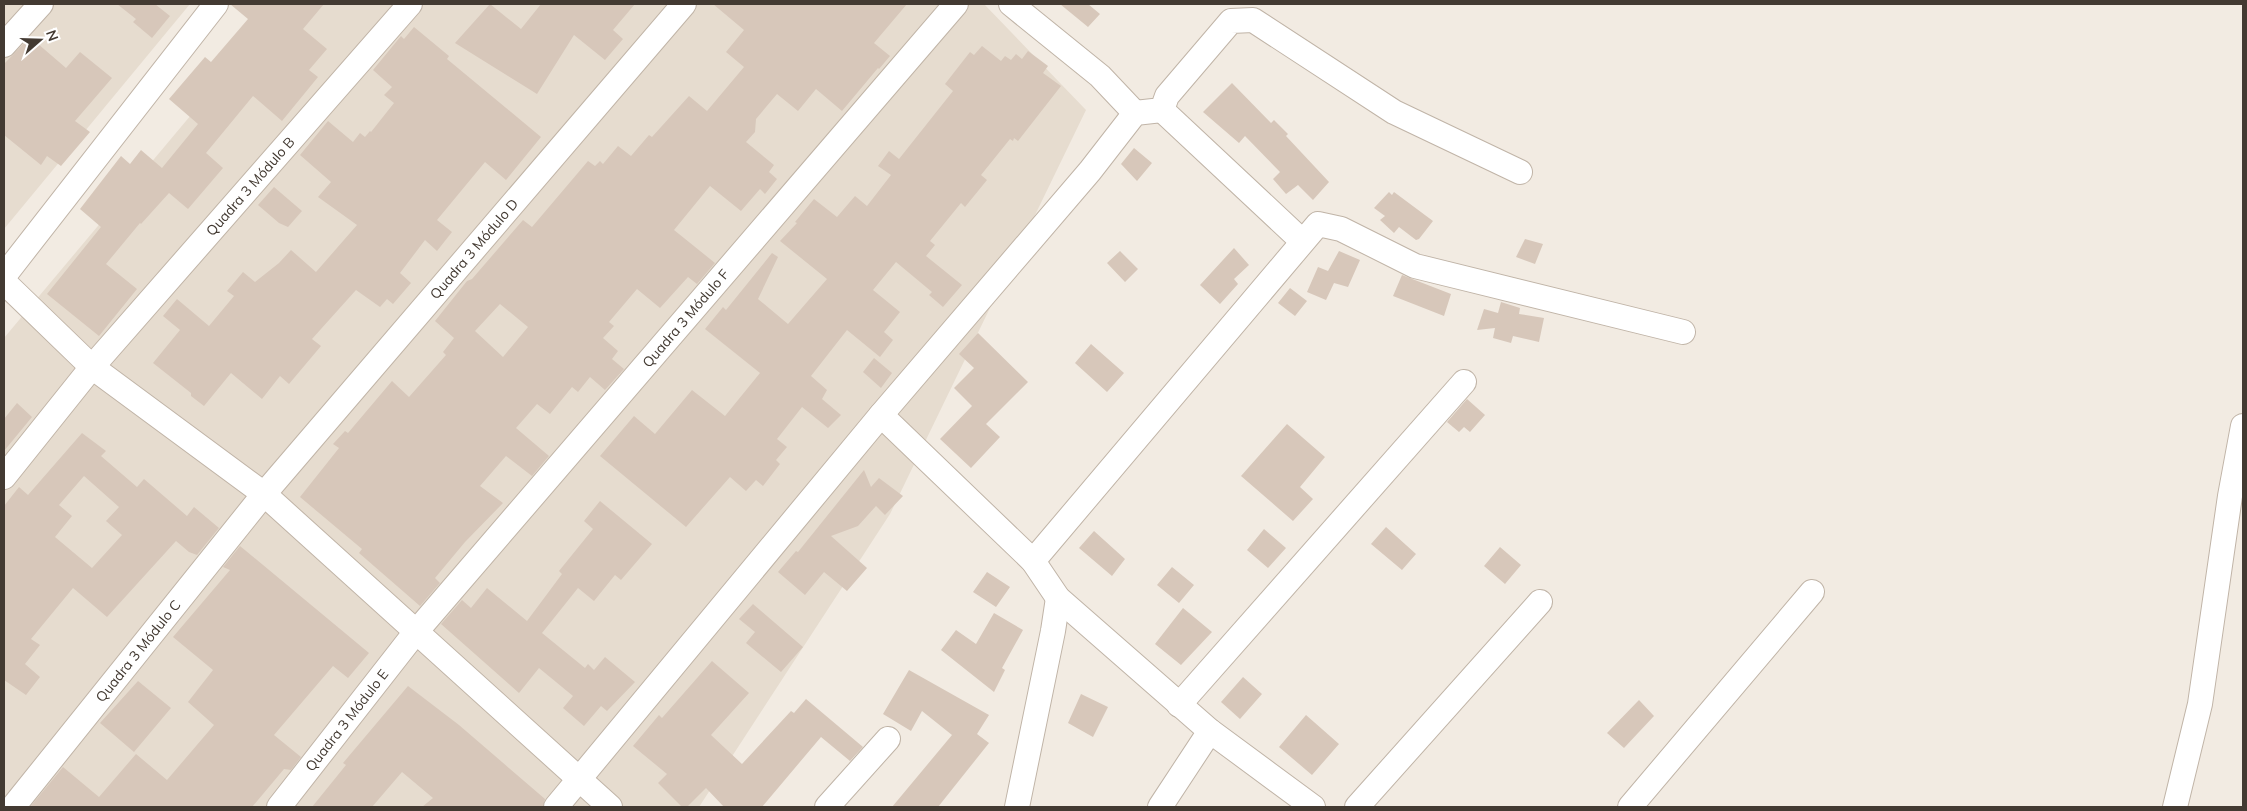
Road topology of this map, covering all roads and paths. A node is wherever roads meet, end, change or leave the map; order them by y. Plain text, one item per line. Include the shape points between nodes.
1 (41, 4) edge
2 (216, 4) edge
3 (410, 4) edge
4 (684, 4) edge
5 (956, 4) edge
6 (1011, 4) edge
7 (4, 45) edge
8 (1162, 110) junction
9 (1135, 113) junction
10 (1520, 172) dead end
11 (1302, 241) junction
12 (4, 276) edge
13 (4, 282) edge
14 (1683, 332) dead end
15 (92, 367) junction
16 (1464, 382) dead end
17 (881, 415) junction
18 (2243, 426) edge
19 (4, 476) edge
20 (264, 494) junction
21 (1033, 562) junction
22 (1812, 592) dead end
23 (1058, 598) junction
24 (1540, 602) dead end
25 (415, 633) junction
26 (1180, 705) junction
27 (1210, 731) junction
28 (888, 740) dead end
29 (579, 779) junction
30 (13, 807) edge
31 (279, 807) edge
32 (556, 807) edge
33 (610, 807) edge
34 (827, 807) edge
35 (1018, 807) edge
36 (1160, 807) edge
37 (1313, 807) edge
38 (1357, 807) edge
39 (1630, 807) edge
40 (2175, 807) edge

1 - 7 street
2 - 12 street
3 - 15 street, Quadra 3 Módulo B
4 - 20 street, Quadra 3 Módulo D
5 - 25 street, Quadra 3 Módulo F
6 - 9 street via 1100,76
8 - 9 street
8 - 10 street via 1167,96 1231,20 1253,20 1394,112
8 - 11 street
9 - 17 street via 1084,178
11 - 14 street via 1318,224 1331,225 1415,266
11 - 21 street
13 - 15 street
15 - 19 street, Quadra 3 Módulo B
15 - 20 street
16 - 26 street
17 - 21 street
17 - 29 street
18 - 40 street via 2200,704
20 - 25 street
20 - 30 street, Quadra 3 Módulo C
21 - 23 street
22 - 39 street
23 - 26 street
23 - 35 street
24 - 38 street
25 - 29 street
25 - 31 street, Quadra 3 Módulo E
26 - 27 street
27 - 36 street
27 - 37 street
28 - 34 street
29 - 32 street
29 - 33 street

